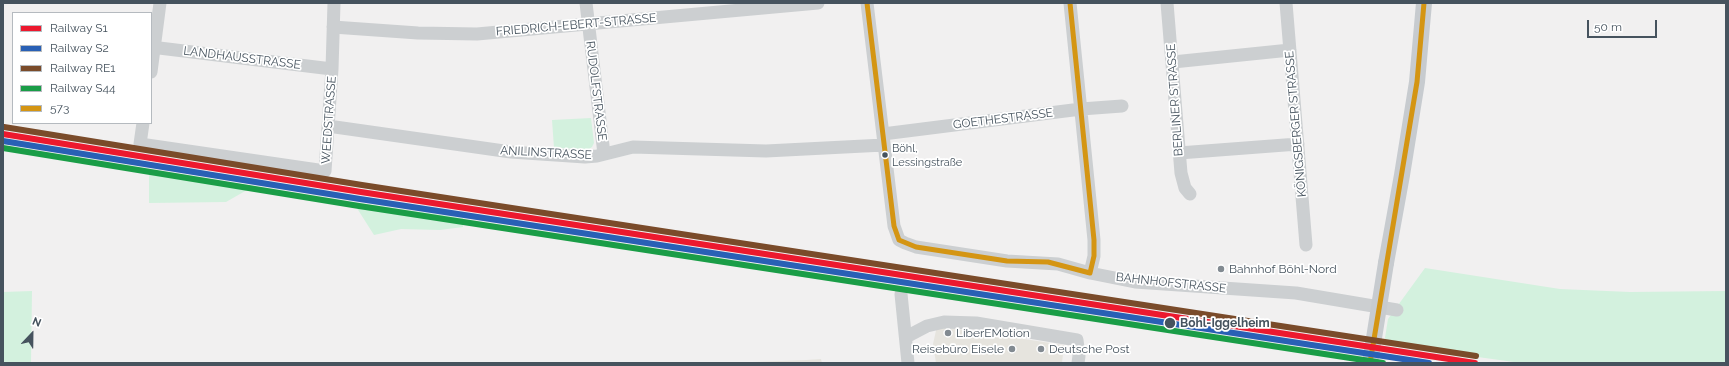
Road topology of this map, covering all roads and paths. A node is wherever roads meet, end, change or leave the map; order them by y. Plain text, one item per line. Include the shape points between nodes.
1 (160, 3) edge
2 (334, 3) edge
3 (586, 3) edge
4 (818, 3) edge
5 (867, 3) edge
6 (1070, 3) edge
7 (1167, 3) edge
8 (1286, 3) edge
9 (1424, 3) edge
10 (588, 24) junction
11 (333, 27) junction
12 (152, 47) edge
13 (1290, 50) junction
14 (1173, 62) junction
15 (332, 69) junction
16 (1122, 106) dead end
17 (1081, 109) junction
18 (143, 124) edge
19 (328, 126) junction
20 (884, 139) junction
21 (1298, 144) junction
22 (1179, 153) junction
23 (604, 154) junction
24 (1190, 194) dead end
25 (1306, 245) dead end
26 (1090, 273) junction
27 (901, 294) dead end
28 (1398, 310) dead end
29 (906, 337) junction
30 (908, 363) edge
31 (1078, 363) edge
32 (1370, 363) edge

1 - 12 street
2 - 11 street, WEEDSTRASSE
3 - 10 street, RUDOLFSTRASSE
4 - 10 street, FRIEDRICH-EBERT-STRASSE
5 - 20 street, BAHNHOFSTRASSE
6 - 17 street
7 - 14 street, BERLINER STRASSE
8 - 13 street, KÖNIGSBERGER STRASSE
9 - 32 main road, bridge via 1416,82
10 - 11 street, FRIEDRICH-EBERT-STRASSE via 477,34 418,34
10 - 23 street, RUDOLFSTRASSE
11 - 15 street, WEEDSTRASSE
12 - 15 street, LANDHAUSSTRASSE
13 - 14 street
13 - 21 street, KÖNIGSBERGER STRASSE
14 - 22 street, BERLINER STRASSE
15 - 19 street, WEEDSTRASSE
16 - 17 street, GOETHESTRASSE
17 - 20 street, GOETHESTRASSE
17 - 26 street via 1094,240
18 - 19 street, WEEDSTRASSE via 140,144 325,171
19 - 23 street, ANILINSTRASSE via 511,152 585,157
20 - 23 street, ANILINSTRASSE via 766,151 633,147
20 - 26 street, BAHNHOFSTRASSE via 894,226 899,240 916,247 1007,261 1048,262
21 - 22 street
21 - 25 street, KÖNIGSBERGER STRASSE
22 - 24 street, BERLINER STRASSE via 1183,182
26 - 28 street, BAHNHOFSTRASSE via 1160,285 1296,293
27 - 29 street
29 - 30 street
29 - 31 street via 927,326 944,322 976,323 1077,340

